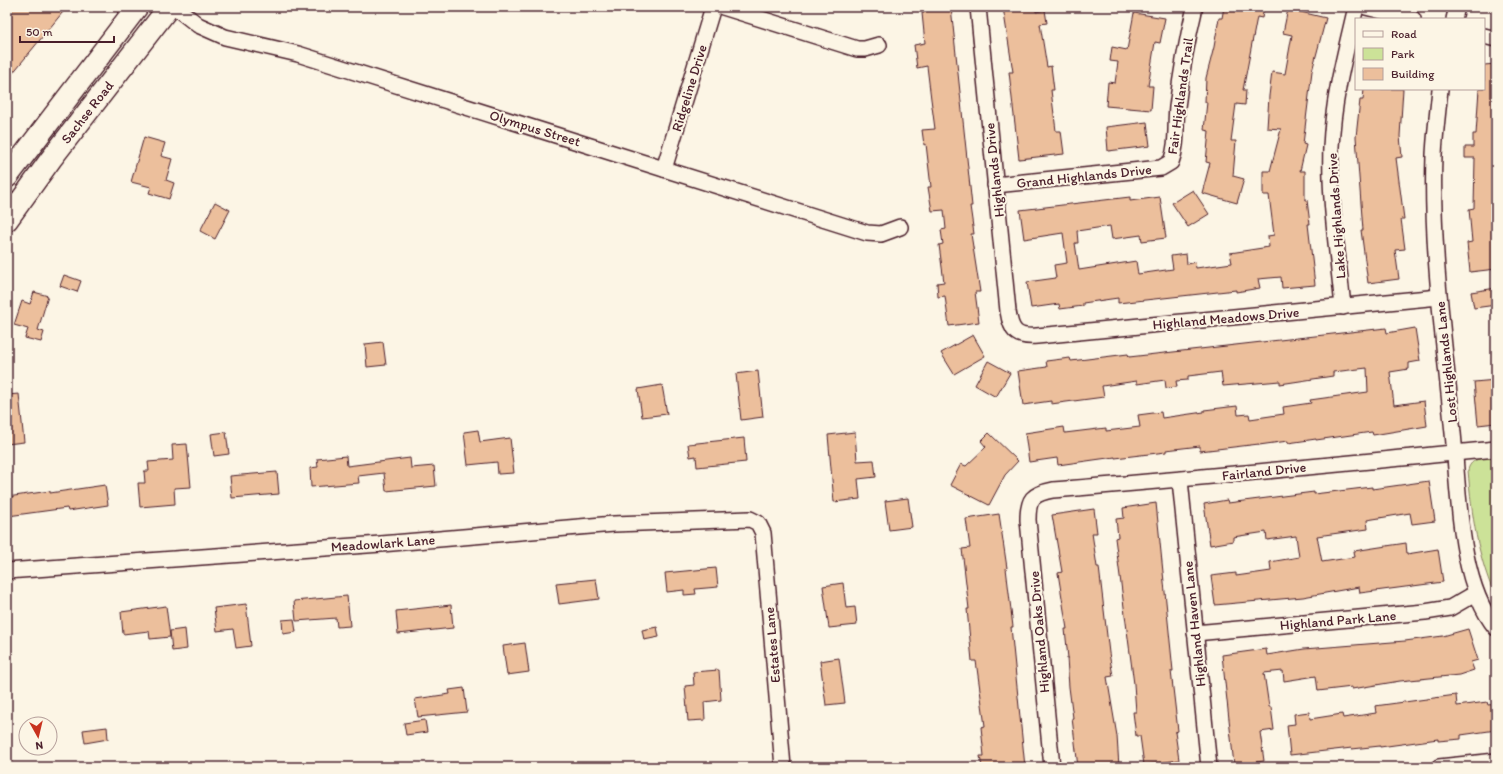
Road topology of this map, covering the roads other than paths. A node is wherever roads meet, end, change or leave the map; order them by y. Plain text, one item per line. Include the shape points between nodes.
1 (138, 7) edge
2 (169, 7) edge
3 (175, 7) edge
4 (713, 7) edge
5 (723, 7) edge
6 (978, 7) edge
7 (1195, 7) edge
8 (1356, 7) edge
9 (1366, 7) edge
10 (1457, 7) edge
11 (1409, 18) edge
12 (1454, 18) edge
13 (1485, 36) edge
14 (1496, 39) edge
15 (879, 45) dead end
16 (1440, 90) edge
17 (1171, 162) joint
18 (664, 169) junction
19 (7, 177) edge
20 (995, 184) junction
21 (7, 220) edge
22 (900, 227) dead end
23 (1439, 297) junction
24 (1343, 307) junction
25 (1015, 331) joint
26 (1496, 449) edge
27 (1455, 453) junction
28 (1180, 480) junction
29 (1033, 497) joint
30 (758, 523) joint
31 (7, 572) edge
32 (1476, 593) junction
33 (1496, 628) edge
34 (1195, 633) junction
35 (1496, 761) edge
36 (783, 767) edge
37 (1052, 767) edge
38 (1209, 767) edge
39 (1439, 767) edge

1 - 19 main road, Sachse Road
2 - 21 main road, Sachse Road via 51,158
3 - 18 street, Olympus Street via 198,25 225,37 298,54
4 - 18 street, Ridgeline Drive
5 - 15 street via 857,49
6 - 20 street, Highlands Drive
7 - 17 street, Fair Highlands Trail via 1184,54 1175,151
8 - 24 street, Lake Highlands Drive via 1336,93 1331,148
9 - 11 street
10 - 12 street
13 - 14 street
16 - 23 street, Lost Highlands Lane via 1434,155
17 - 20 street, Grand Highlands Drive via 1161,168
18 - 22 street, Olympus Street via 867,233 881,234
20 - 25 street, Highlands Drive via 1008,311
23 - 24 street, Highland Meadows Drive
23 - 27 street, Lost Highlands Lane
24 - 25 street, Highland Meadows Drive via 1025,337
26 - 27 street, Fairland Drive
27 - 28 street, Fairland Drive
27 - 32 street, Lost Highlands Lane via 1464,546
28 - 29 street, Fairland Drive via 1053,490
28 - 34 street, Highland Haven Lane
29 - 37 street, Highland Oaks Drive via 1028,508 1028,520
30 - 31 street, Meadowlark Lane via 750,519 614,524
30 - 36 street, Estates Lane via 763,532
32 - 33 street, Lost Highlands Lane via 1489,620
32 - 34 street, Highland Park Lane via 1450,608 1425,612
34 - 38 street, Highland Haven Lane
35 - 39 street

